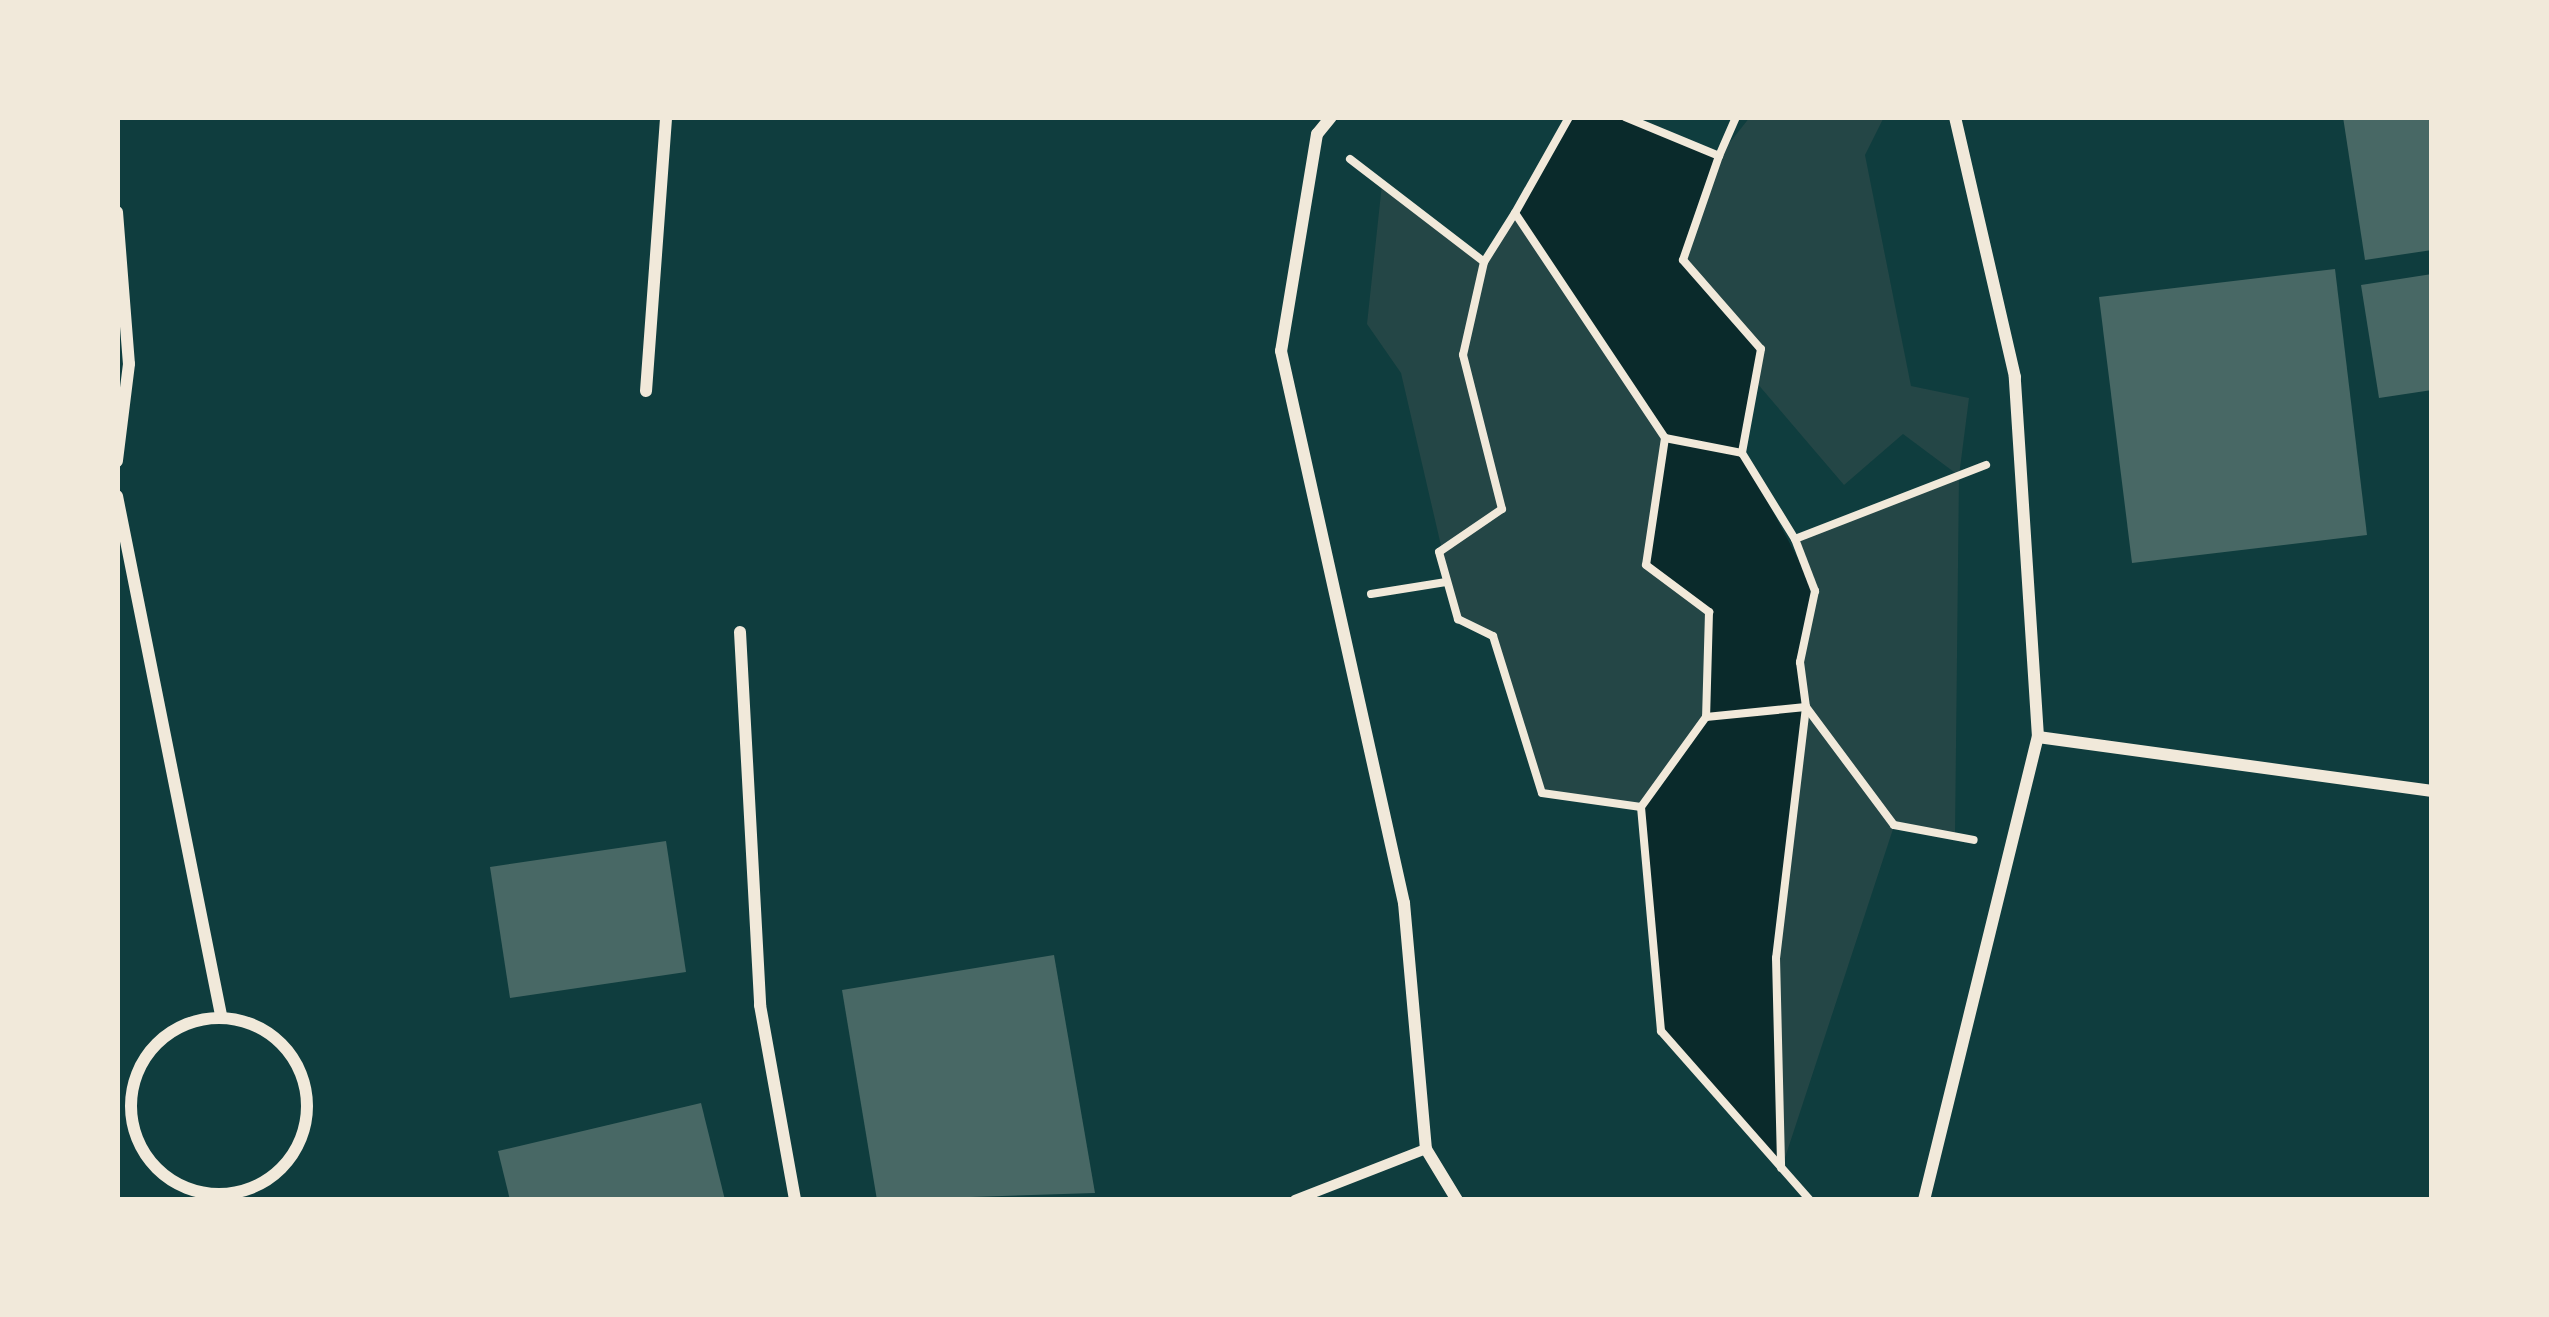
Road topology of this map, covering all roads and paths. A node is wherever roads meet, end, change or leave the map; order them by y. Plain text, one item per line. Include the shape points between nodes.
1 (666, 117) edge
2 (1330, 117) edge
3 (1569, 117) edge
4 (1625, 117) edge
5 (1736, 117) edge
6 (1955, 117) edge
7 (1318, 134) junction
8 (1719, 156) junction
9 (117, 212) edge
10 (1515, 213) junction
11 (1484, 262) junction
12 (646, 391) dead end
13 (1665, 438) junction
14 (2020, 452) junction
15 (1742, 453) junction
16 (117, 460) edge
17 (117, 496) edge
18 (1795, 539) junction
19 (1446, 582) junction
20 (1333, 600) junction
21 (740, 632) dead end
22 (1806, 707) junction
23 (1706, 717) junction
24 (2038, 736) junction
25 (2432, 791) edge
26 (1641, 807) junction
27 (2011, 847) junction
28 (221, 1015) junction
29 (124, 1091) edge
30 (1426, 1150) junction
31 (1781, 1170) junction
32 (206, 1197) edge
33 (795, 1200) edge
34 (1295, 1200) edge
35 (1457, 1200) edge
36 (1810, 1200) edge
37 (1924, 1200) edge

1 - 12 street
2 - 7 street
3 - 10 path
4 - 8 path
5 - 8 path
6 - 14 street via 2015,377
7 - 11 path
7 - 20 street via 1281,351
8 - 15 path via 1683,260 1761,349
9 - 16 street via 129,364
10 - 11 path
10 - 13 path
11 - 19 path via 1463,356 1502,508 1439,551
13 - 15 path
13 - 23 path via 1646,566 1709,612
14 - 18 path
14 - 24 street
15 - 18 path
17 - 28 street
18 - 22 path via 1815,591 1800,662
19 - 20 path
19 - 26 path via 1458,619 1493,636 1542,793
20 - 30 street via 1404,903
21 - 33 street via 760,1005
22 - 23 path
22 - 27 path via 1894,825
22 - 31 path via 1776,958
23 - 26 path
24 - 25 street
24 - 27 street
26 - 31 path via 1661,1030
27 - 37 street
28 - 29 street via 180,1024 147,1052
28 - 32 street via 261,1027 292,1054 308,1093 304,1135 283,1170 248,1191
29 - 32 street via 135,1138 164,1176
30 - 34 street
30 - 35 street
31 - 36 path

